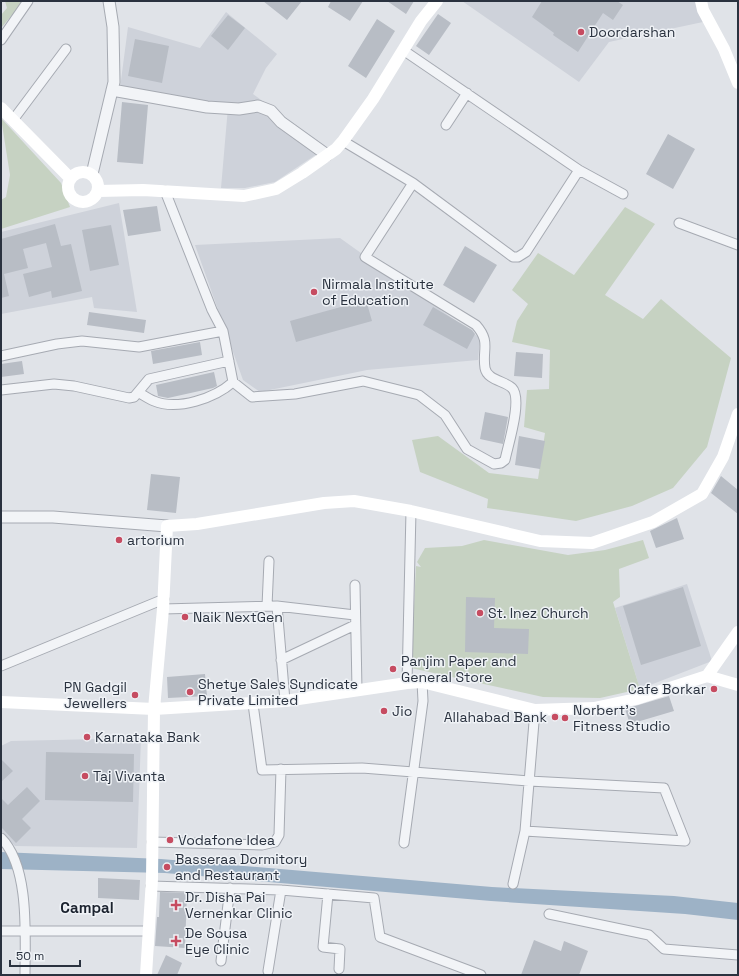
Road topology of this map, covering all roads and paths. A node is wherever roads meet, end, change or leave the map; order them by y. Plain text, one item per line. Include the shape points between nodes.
1 (28, 1) edge
2 (109, 1) edge
3 (436, 1) edge
4 (701, 1) edge
5 (1, 40) edge
6 (66, 49) dead end
7 (403, 50) junction
8 (738, 83) edge
9 (112, 90) junction
10 (467, 94) junction
11 (1, 108) edge
12 (13, 120) junction
13 (446, 125) dead end
14 (343, 141) junction
15 (327, 155) junction
16 (579, 170) junction
17 (92, 174) junction
18 (70, 178) junction
19 (413, 183) junction
20 (98, 191) junction
21 (165, 191) junction
22 (623, 194) dead end
23 (679, 223) dead end
24 (738, 245) edge
25 (223, 331) junction
26 (1, 356) edge
27 (229, 361) junction
28 (233, 382) junction
29 (1, 390) edge
30 (138, 392) junction
31 (738, 414) edge
32 (411, 511) junction
33 (1, 517) edge
34 (167, 526) junction
35 (269, 561) dead end
36 (355, 584) dead end
37 (163, 604) junction
38 (267, 606) junction
39 (277, 606) junction
40 (355, 614) junction
41 (355, 625) junction
42 (738, 632) edge
43 (281, 660) junction
44 (1, 666) edge
45 (707, 676) junction
46 (422, 682) junction
47 (407, 683) junction
48 (738, 685) edge
49 (357, 690) junction
50 (285, 701) junction
51 (1, 702) edge
52 (253, 704) junction
53 (154, 709) junction
54 (535, 710) junction
55 (281, 769) junction
56 (414, 772) junction
57 (530, 781) junction
58 (524, 831) junction
59 (1, 838) edge
60 (404, 843) dead end
61 (152, 846) junction
62 (152, 882) junction
63 (513, 884) dead end
64 (230, 888) junction
65 (281, 890) junction
66 (328, 894) junction
67 (549, 914) dead end
68 (1, 931) edge
69 (25, 931) junction
70 (148, 931) junction
71 (738, 954) edge
72 (221, 961) dead end
73 (338, 969) dead end
74 (268, 971) dead end
75 (25, 975) edge
76 (146, 975) edge
77 (481, 975) edge

1 - 5 street
2 - 9 street via 113,27
3 - 7 main road
4 - 8 main road
6 - 12 street
7 - 10 street
7 - 14 main road
9 - 15 street via 207,107 239,109 258,106 271,111 281,122
9 - 17 street
10 - 13 street
10 - 16 street
11 - 12 main road
12 - 18 main road
14 - 15 main road
14 - 19 street
15 - 21 main road via 276,189 244,196
16 - 19 street via 526,252 518,257 513,257
16 - 22 street
17 - 18 main road via 83,172
17 - 20 main road via 98,182
18 - 20 main road via 69,192 71,197 79,202 92,200
19 - 28 street via 364,257 476,325 483,332 488,374 512,388 517,401 504,460 494,464 468,449 445,415 419,395 363,381 295,394 252,397
20 - 21 main road
21 - 25 street via 212,310
23 - 24 street
25 - 26 street via 139,347 82,341
25 - 27 street
27 - 28 street
27 - 30 street via 149,379
28 - 30 street via 223,391 206,399 174,404 155,402
29 - 30 street via 54,384 129,398
31 - 32 main road via 723,458 702,494 653,522 592,543 540,541
32 - 34 main road via 354,501
32 - 47 street
33 - 34 street via 53,517
34 - 37 main road
35 - 38 street
36 - 40 street
37 - 38 street
37 - 44 street
37 - 53 main road
38 - 39 street
39 - 40 street
39 - 43 street
40 - 41 street
41 - 43 street
41 - 49 street
42 - 45 main road
43 - 50 street
45 - 48 main road
45 - 54 main road via 636,699 601,706
46 - 47 main road
46 - 54 main road
46 - 56 street via 423,701
47 - 49 main road
49 - 50 main road
50 - 52 main road
51 - 53 main road
52 - 53 main road
52 - 55 street via 262,770
53 - 61 main road
54 - 57 street
55 - 56 street via 362,768
55 - 61 street via 279,835 274,842 262,846
56 - 57 street
56 - 60 street
57 - 58 street
57 - 58 street via 664,788 685,841
58 - 63 street
59 - 69 street via 12,852 21,880
61 - 62 main road
62 - 64 street
62 - 70 main road
64 - 65 street
64 - 72 street
65 - 66 street
65 - 74 street
66 - 73 street via 323,947 340,949
66 - 77 street via 374,898 380,936
67 - 71 street via 649,934 664,949
68 - 69 street
69 - 70 street
69 - 75 street
70 - 76 main road

